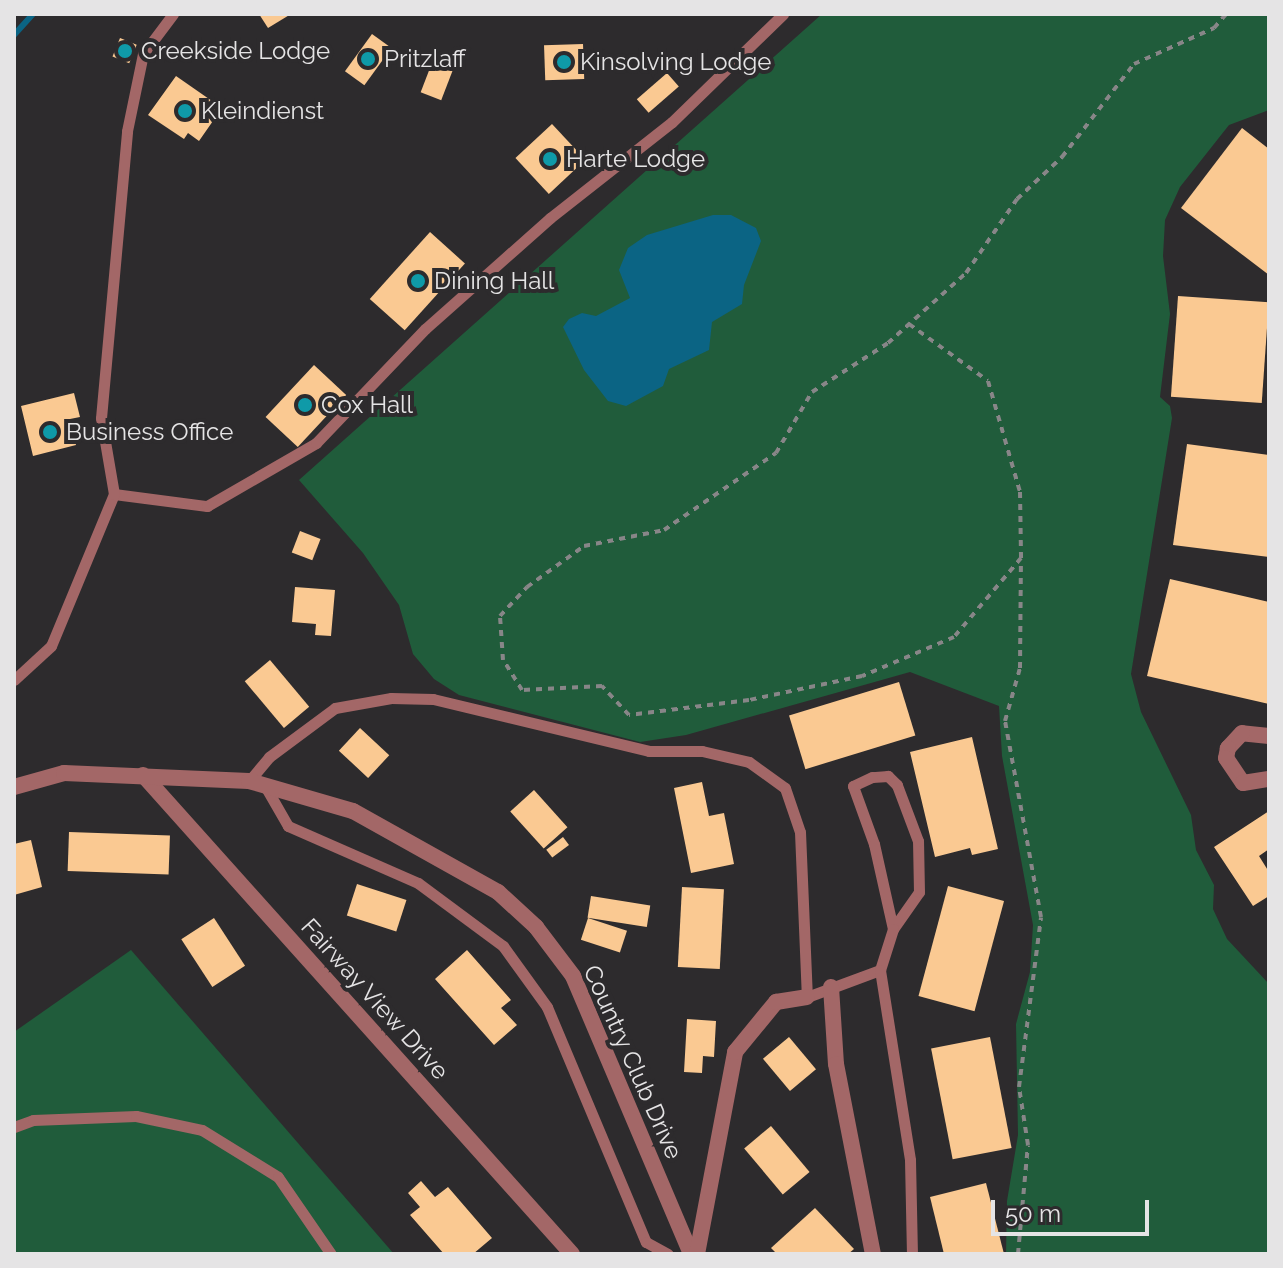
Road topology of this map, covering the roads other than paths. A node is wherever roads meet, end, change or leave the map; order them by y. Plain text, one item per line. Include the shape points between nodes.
1 (173, 14) edge
2 (783, 14) edge
3 (114, 494) junction
4 (14, 680) edge
5 (1269, 736) edge
6 (143, 775) junction
7 (1269, 779) edge
8 (257, 784) junction
9 (14, 787) edge
10 (893, 929) junction
11 (880, 970) junction
12 (831, 987) junction
13 (807, 997) junction
14 (14, 1127) edge
15 (331, 1254) edge
16 (572, 1254) edge
17 (668, 1254) edge
18 (694, 1254) edge
19 (873, 1254) edge
20 (912, 1254) edge

1 - 3 lane via 143,54 127,131 101,418
2 - 3 lane via 672,122 550,218 425,329 316,443 207,506
3 - 4 lane via 51,646
5 - 7 street via 1242,733 1226,758 1243,783
6 - 8 street, Country Club Drive
6 - 9 street, Country Club Drive via 64,773
6 - 16 street, Fairway View Drive
8 - 13 lane via 269,757 335,708 391,698 433,699 649,751 702,751 749,762 785,788 800,832
8 - 17 lane via 288,826 418,883 503,946 553,1018 646,1242
8 - 18 street, Country Club Drive via 353,811 498,892 536,927 573,976
10 - 10 lane via 919,892 918,841 897,785 888,776 872,777 853,786 874,844
10 - 11 lane
11 - 12 lane
11 - 20 lane via 910,1160
12 - 13 lane
12 - 19 street via 836,1064
13 - 18 street via 776,1002 735,1052
14 - 15 lane via 33,1120 136,1116 202,1130 278,1177

